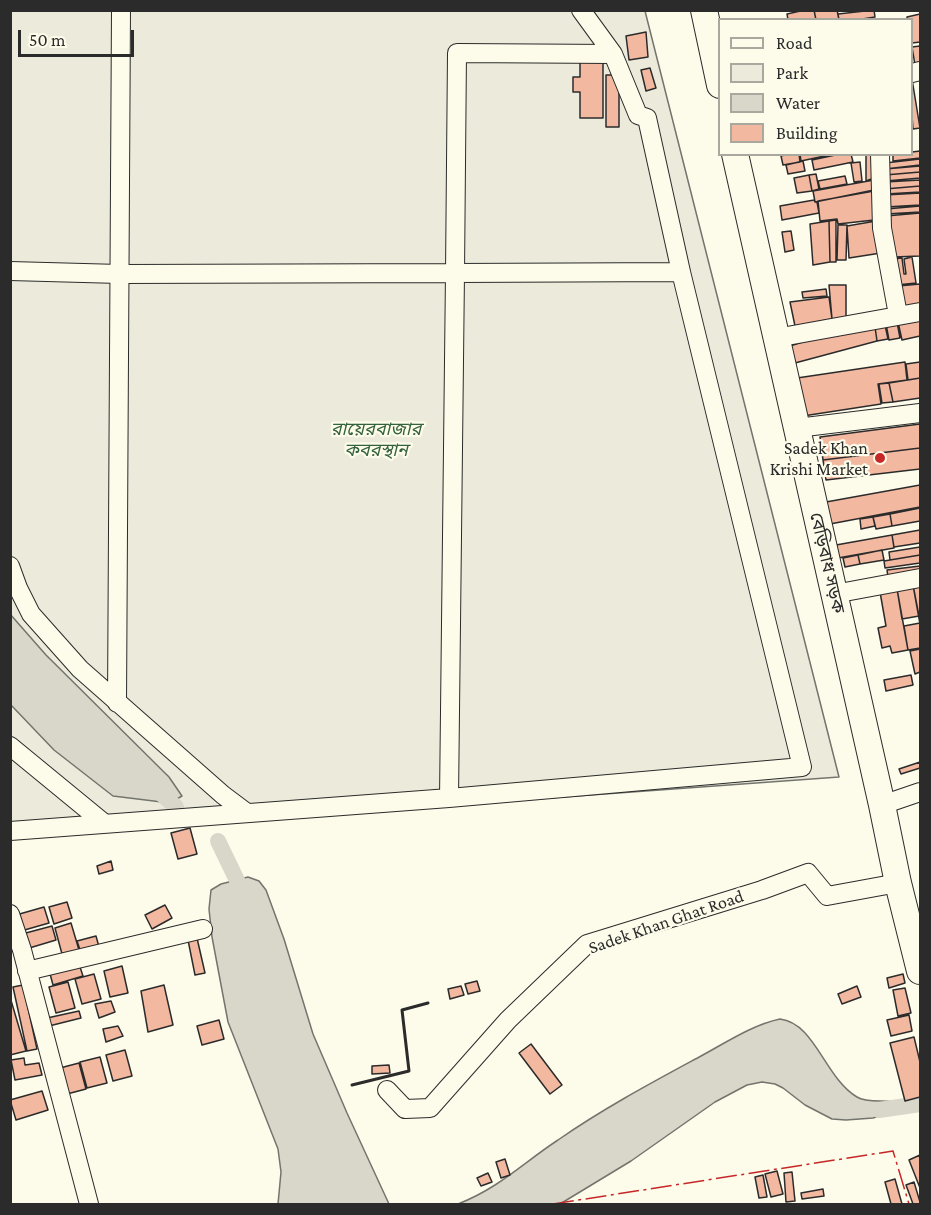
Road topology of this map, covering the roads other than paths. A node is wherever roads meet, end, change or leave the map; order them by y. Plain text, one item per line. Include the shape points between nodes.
1 (121, 10) edge
2 (581, 10) edge
3 (704, 10) edge
4 (613, 54) junction
5 (718, 76) edge
6 (735, 156) edge
7 (880, 156) edge
8 (10, 271) edge
9 (681, 272) junction
10 (455, 273) junction
11 (120, 274) junction
12 (921, 312) edge
13 (898, 315) junction
14 (776, 338) junction
15 (921, 413) edge
16 (797, 428) junction
17 (10, 566) edge
18 (921, 578) edge
19 (834, 594) junction
20 (117, 703) junction
21 (10, 746) edge
22 (921, 792) edge
23 (449, 798) junction
24 (882, 805) junction
25 (247, 813) junction
26 (105, 824) junction
27 (10, 831) edge
28 (898, 883) junction
29 (10, 914) edge
30 (202, 929) dead end
31 (27, 971) junction
32 (921, 971) edge
33 (387, 1090) dead end
34 (88, 1204) edge

1 - 11 street
2 - 4 street
3 - 5 highway
4 - 9 street via 638,116 647,118
4 - 10 street via 457,53
6 - 14 highway, বেড়িবাধ সড়ক
7 - 13 street via 882,228
8 - 11 street
9 - 10 street
9 - 23 street via 802,767
10 - 11 street
10 - 23 street
11 - 20 street
12 - 13 street
13 - 14 street
14 - 16 highway, বেড়িবাধ সড়ক
15 - 16 street
16 - 19 highway, বেড়িবাধ সড়ক
17 - 20 street via 31,614
18 - 19 street
19 - 24 highway, বেড়িবাধ সড়ক
20 - 25 street
21 - 26 street
22 - 24 street
23 - 25 street
24 - 28 highway, বেড়িবাধ সড়ক
25 - 26 street
26 - 27 street
28 - 32 highway, বেড়িবাধ সড়ক
28 - 33 street, Sadek Khan Ghat Road via 827,896 808,873 587,944 508,1020 430,1108 405,1109
29 - 31 street
30 - 31 street
31 - 34 street

